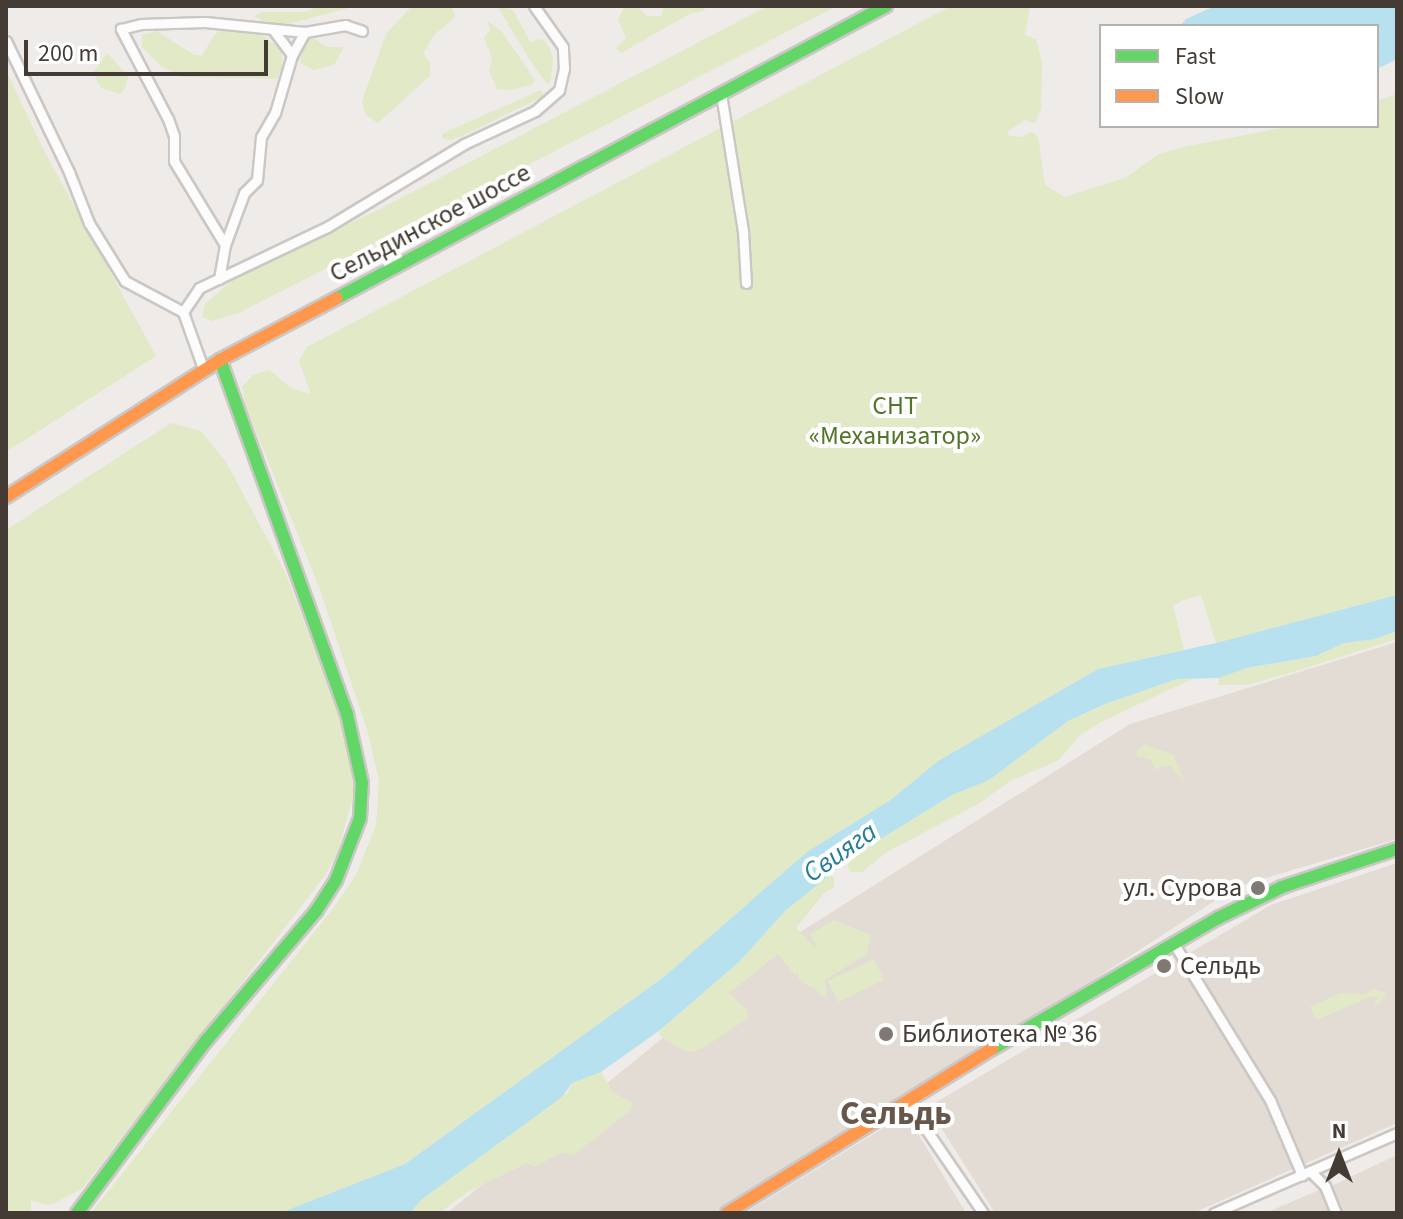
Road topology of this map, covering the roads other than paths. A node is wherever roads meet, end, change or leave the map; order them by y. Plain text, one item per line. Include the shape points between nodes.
1 (534, 6) edge
2 (886, 6) edge
3 (274, 31) junction
4 (362, 31) dead end
5 (305, 32) junction
6 (6, 41) edge
7 (292, 55) junction
8 (721, 94) junction
9 (225, 245) junction
10 (219, 279) junction
11 (746, 283) dead end
12 (183, 312) junction
13 (220, 360) junction
14 (204, 371) junction
15 (6, 497) edge
16 (1397, 849) edge
17 (1174, 944) junction
18 (906, 1100) junction
19 (1397, 1133) edge
20 (1306, 1173) junction
21 (77, 1213) edge
22 (727, 1213) edge
23 (983, 1213) edge
24 (1214, 1213) edge
25 (1336, 1213) edge

1 - 10 street via 563,47 559,90 543,104 394,184 327,227
2 - 8 street, Сельдинское шоссе
3 - 5 street
3 - 7 street
3 - 9 street via 205,22 121,29 168,119 174,161
4 - 5 street via 345,25
5 - 7 street
6 - 12 street via 89,223 125,281
7 - 9 street via 283,94 258,147 257,180 244,193
8 - 11 street via 742,217
8 - 13 street, Сельдинское шоссе
9 - 10 street
10 - 12 street via 199,288
12 - 14 street
13 - 14 street, Сельдинское шоссе
13 - 21 street via 347,714 362,783 360,818 336,880 316,911 205,1042
14 - 15 street, Сельдинское шоссе
16 - 17 street via 1282,887
17 - 18 street
17 - 20 street via 1270,1100
18 - 22 street
18 - 23 street
19 - 20 street
20 - 24 street
20 - 25 street via 1325,1186

